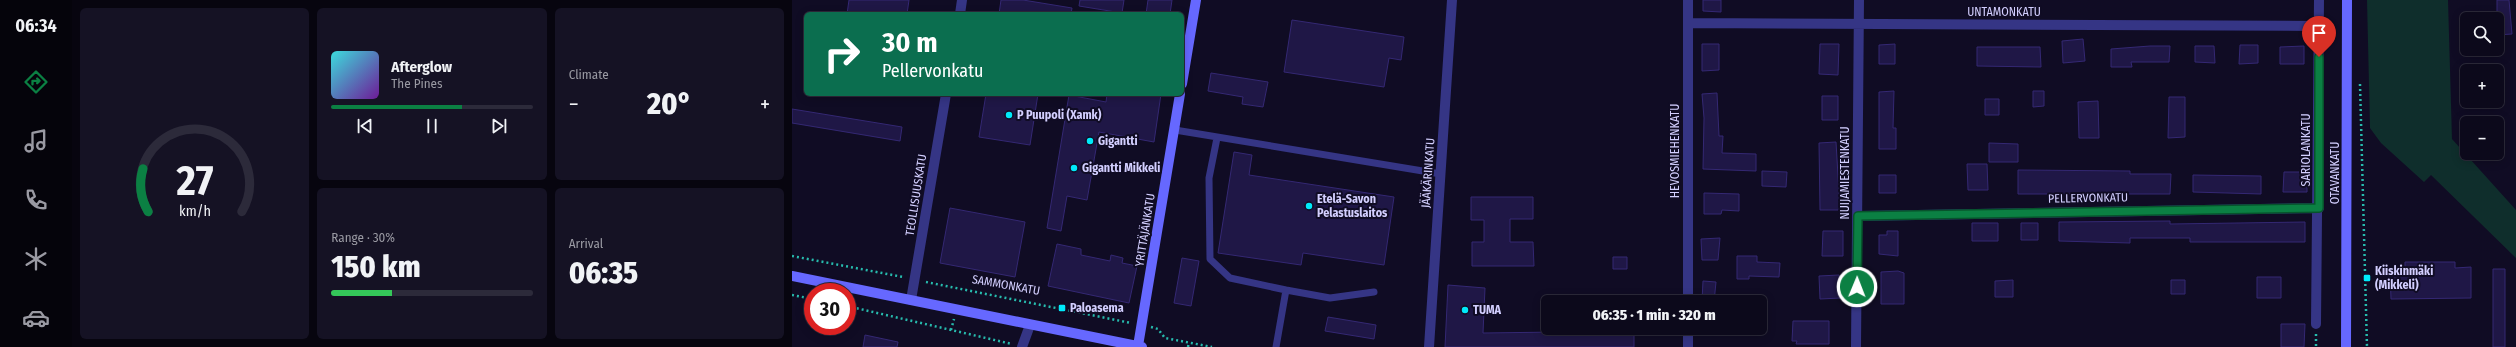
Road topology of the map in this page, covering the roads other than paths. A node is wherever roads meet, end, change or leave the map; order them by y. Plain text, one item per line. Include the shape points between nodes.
1 (962, 0) edge
2 (1196, 0) edge
3 (1452, 0) edge
4 (1688, 0) edge
5 (1859, 0) edge
6 (2319, 0) edge
7 (2347, 0) edge
8 (960, 12) edge
9 (1688, 24) junction
10 (1859, 25) junction
11 (2319, 26) junction
12 (1184, 72) edge
13 (946, 96) edge
14 (1180, 96) edge
15 (1174, 130) junction
16 (1217, 138) junction
17 (1441, 174) junction
18 (2319, 208) junction
19 (1858, 216) junction
20 (792, 276) edge
21 (1286, 290) junction
22 (1374, 292) dead end
23 (1688, 295) edge
24 (912, 300) junction
25 (2316, 324) dead end
26 (1030, 325) junction
27 (1688, 335) edge
28 (1022, 347) edge
29 (1140, 347) edge
30 (1276, 347) edge
31 (1429, 347) edge
32 (1688, 347) edge
33 (1856, 347) edge
34 (2346, 347) edge

1 - 8 street
2 - 12 street
3 - 17 street, JÄÄKÄRINKATU
4 - 9 street, HEVOSMIEHENKATU
5 - 10 street, NUIJAMIESTENKATU
6 - 11 street, SARIOLANKATU
7 - 34 street, OTAVANKATU
9 - 10 street, UNTAMONKATU
9 - 23 street, HEVOSMIEHENKATU
10 - 11 street, UNTAMONKATU
10 - 19 street, NUIJAMIESTENKATU
11 - 18 street, SARIOLANKATU
13 - 24 street, TEOLLISUUSKATU
14 - 15 street, YRITTÄJÄNKATU
15 - 16 lane
15 - 29 street, YRITTÄJÄNKATU
16 - 17 lane
16 - 21 lane via 1209,178 1210,259 1230,278
17 - 31 street, JÄÄKÄRINKATU
18 - 19 street, PELLERVONKATU
18 - 25 street, SARIOLANKATU
19 - 33 street, NUIJAMIESTENKATU
20 - 24 street
21 - 22 lane via 1330,298
21 - 30 lane
24 - 26 street
26 - 28 street
26 - 29 street
27 - 32 street

